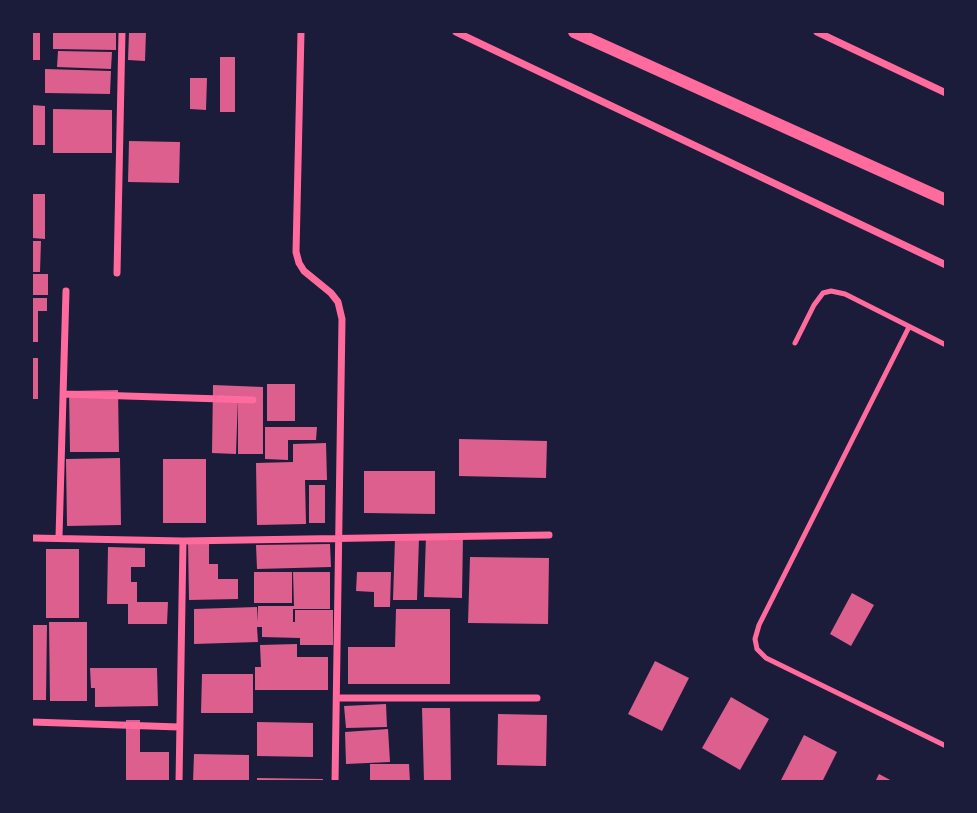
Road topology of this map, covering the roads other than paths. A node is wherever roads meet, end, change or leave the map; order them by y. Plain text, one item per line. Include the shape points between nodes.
1 (122, 32) edge
2 (300, 32) edge
3 (456, 32) edge
4 (574, 32) edge
5 (822, 32) edge
6 (946, 93) edge
7 (946, 200) edge
8 (946, 265) edge
9 (117, 273) dead end
10 (66, 291) dead end
11 (909, 327) junction
12 (795, 343) dead end
13 (946, 345) edge
14 (63, 394) junction
15 (253, 400) dead end
16 (549, 535) dead end
17 (58, 537) junction
18 (32, 538) edge
19 (339, 538) junction
20 (183, 541) junction
21 (337, 698) junction
22 (537, 698) dead end
23 (32, 722) edge
24 (179, 727) junction
25 (946, 746) edge
26 (178, 782) edge
27 (335, 782) edge

1 - 9 street
2 - 19 street via 296,252 304,271 338,302 342,319
3 - 8 street
4 - 7 street
5 - 6 street
10 - 14 street
11 - 12 lane via 831,290 814,306
11 - 13 lane
11 - 25 lane via 755,639 766,658
14 - 15 street
14 - 17 street
16 - 19 street
17 - 18 street
17 - 20 street
19 - 20 street
19 - 21 street
20 - 24 street
21 - 22 street
21 - 27 street
23 - 24 street
24 - 26 street

